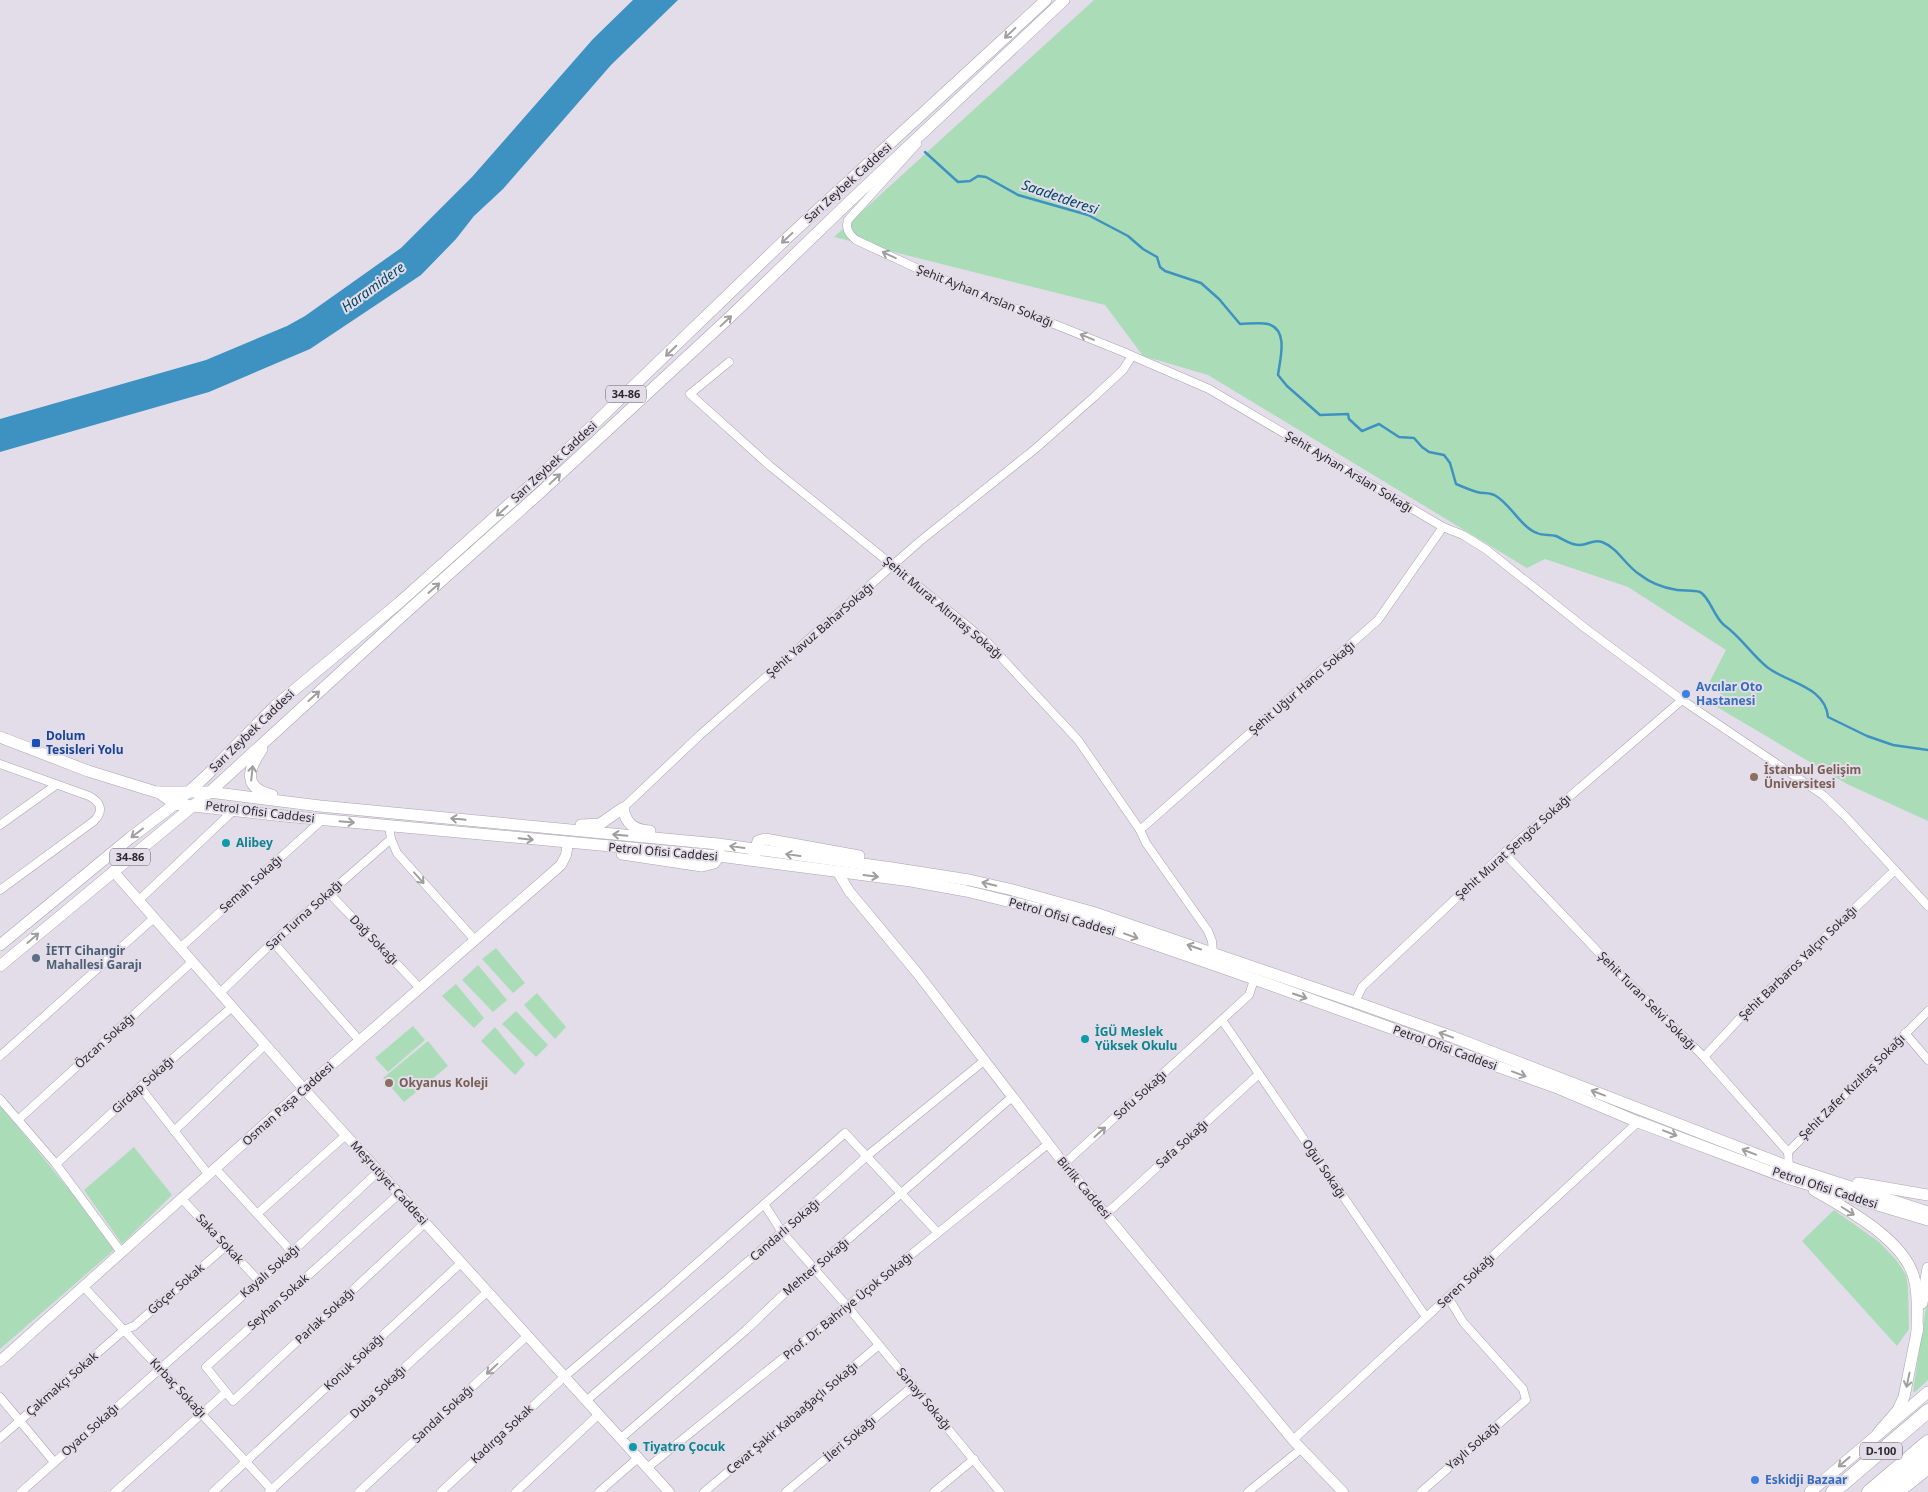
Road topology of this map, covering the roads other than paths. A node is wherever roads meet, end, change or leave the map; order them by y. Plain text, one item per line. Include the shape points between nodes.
1 (1046, 0) edge
2 (1064, 0) edge
3 (955, 102) junction
4 (1132, 356) junction
5 (729, 362) dead end
6 (1443, 527) junction
7 (893, 566) junction
8 (1682, 700) junction
9 (277, 729) junction
10 (0, 737) edge
11 (0, 765) edge
12 (56, 785) junction
13 (156, 792) junction
14 (186, 792) junction
15 (209, 792) junction
16 (175, 804) junction
17 (194, 805) junction
18 (320, 806) junction
19 (623, 808) junction
20 (235, 810) junction
21 (322, 820) junction
22 (0, 826) edge
23 (389, 826) junction
24 (522, 826) junction
25 (1140, 830) junction
26 (391, 839) junction
27 (568, 843) junction
28 (718, 850) junction
29 (1504, 852) junction
30 (754, 855) junction
31 (1895, 870) junction
32 (113, 871) junction
33 (840, 872) junction
34 (0, 890) edge
35 (329, 893) junction
36 (138, 900) junction
37 (1928, 906) edge
38 (154, 918) junction
39 (474, 939) junction
40 (273, 942) junction
41 (0, 945) edge
42 (180, 948) junction
43 (1213, 953) junction
44 (192, 962) junction
45 (0, 966) edge
46 (1257, 968) junction
47 (1254, 980) junction
48 (419, 987) junction
49 (220, 993) junction
50 (1355, 1002) junction
51 (232, 1008) junction
52 (1928, 1011) edge
53 (1222, 1020) junction
54 (1905, 1033) junction
55 (359, 1040) junction
56 (265, 1045) junction
57 (0, 1056) edge
58 (1704, 1057) junction
59 (985, 1060) junction
60 (1928, 1060) edge
61 (1259, 1074) junction
62 (140, 1087) junction
63 (304, 1089) junction
64 (1012, 1097) junction
65 (0, 1099) edge
66 (19, 1119) junction
67 (1638, 1122) junction
68 (174, 1131) junction
69 (346, 1135) junction
70 (1048, 1144) junction
71 (1788, 1152) junction
72 (867, 1156) junction
73 (56, 1164) junction
74 (1064, 1164) junction
75 (211, 1171) junction
76 (379, 1171) junction
77 (1790, 1173) junction
78 (1818, 1178) junction
79 (902, 1192) junction
80 (399, 1194) junction
81 (1928, 1194) edge
82 (181, 1198) junction
83 (764, 1204) junction
84 (1928, 1212) edge
85 (257, 1214) junction
86 (1106, 1214) junction
87 (1928, 1220) edge
88 (426, 1224) junction
89 (782, 1232) junction
90 (938, 1233) junction
91 (226, 1246) junction
92 (121, 1252) junction
93 (292, 1252) junction
94 (461, 1263) junction
95 (815, 1268) junction
96 (1928, 1268) edge
97 (259, 1281) junction
98 (83, 1286) junction
99 (487, 1292) junction
100 (1448, 1297) junction
101 (847, 1306) junction
102 (1426, 1318) junction
103 (124, 1330) junction
104 (1917, 1332) junction
105 (527, 1336) junction
106 (879, 1345) junction
107 (0, 1361) edge
108 (159, 1368) junction
109 (564, 1377) junction
110 (913, 1386) junction
111 (226, 1392) junction
112 (1928, 1392) edge
113 (0, 1397) edge
114 (586, 1401) junction
115 (1928, 1411) edge
116 (201, 1414) junction
117 (598, 1415) junction
118 (20, 1420) junction
119 (1878, 1433) junction
120 (0, 1438) edge
121 (620, 1439) junction
122 (1293, 1440) junction
123 (1928, 1442) edge
124 (1302, 1448) junction
125 (1928, 1456) edge
126 (638, 1458) junction
127 (974, 1459) junction
128 (246, 1461) junction
129 (54, 1462) junction
130 (647, 1468) junction
131 (1928, 1469) edge
132 (270, 1491) edge
133 (21, 1492) edge
134 (115, 1492) edge
135 (212, 1492) edge
136 (359, 1492) edge
137 (441, 1492) edge
138 (516, 1492) edge
139 (599, 1492) edge
140 (669, 1492) edge
141 (704, 1492) edge
142 (786, 1492) edge
143 (934, 1492) edge
144 (1000, 1492) edge
145 (1248, 1492) edge
146 (1343, 1492) edge
147 (1421, 1492) edge
148 (1810, 1492) edge
149 (1833, 1492) edge
150 (1869, 1492) edge
151 (1887, 1492) edge
152 (1899, 1492) edge

1 -> 14 main road, Sarı Zeybek Caddesi / 34-86 via 787,238 535,481 400,602 275,706
2 - 3 main road, Sarı Zeybek Caddesi / 34-86
4 -> 3 street, Şehit Ayhan Arslan Sokağı via 927,273 850,235 848,220
9 -> 3 main road, Sarı Zeybek Caddesi / 34-86 via 551,484
4 - 6 street, Şehit Ayhan Arslan Sokağı via 1209,389
4 - 7 street, Şehit Yavuz BaharSokağı via 1123,370 1035,449
5 - 7 street, Şehit Murat Altıntaş Sokağı via 690,394 770,466
6 - 8 street, Şehit Ayhan Arslan Sokağı via 1486,550
6 - 25 street, Şehit Uğur Hancı Sokağı via 1378,620
7 - 19 street, Şehit Yavuz BaharSokağı
7 - 25 street, Şehit Murat Altıntaş Sokağı via 1005,660 1078,740
8 - 29 street, Şehit Murat Şengöz Sokağı
8 - 31 street, Şehit Ayhan Arslan Sokağı via 1823,795
9 - 15 main road, Sarı Zeybek Caddesi / 34-86
18 -> 9 main road via 264,793 251,782 254,760
10 - 13 main road, Petrol Ofisi Caddesi via 88,771
11 - 12 street
12 - 22 street
12 - 34 street via 96,800 101,810 99,816
13 - 14 main road, Petrol Ofisi Caddesi
13 - 16 main road, Petrol Ofisi Caddesi
14 - 15 main road, Petrol Ofisi Caddesi
14 - 16 main road, Sarı Zeybek Caddesi
15 - 17 main road, 34-86
15 - 18 main road, Petrol Ofisi Caddesi
16 - 17 main road, Petrol Ofisi Caddesi
16 -> 41 main road, Sarı Zeybek Caddesi
17 - 20 main road, Petrol Ofisi Caddesi
17 - 32 main road, 34-86
24 -> 18 main road, Petrol Ofisi Caddesi
19 - 24 main road via 594,825
19 - 28 main road via 632,827 714,839
20 - 21 main road, Petrol Ofisi Caddesi
20 - 36 street
21 -> 23 main road, Petrol Ofisi Caddesi
21 - 42 street, Semah Sokağı
23 - 26 street
23 -> 27 main road, Petrol Ofisi Caddesi
28 -> 24 main road, Petrol Ofisi Caddesi
25 - 43 street, Şehit Murat Altıntaş Sokağı via 1208,931
26 - 35 street, Sarı Turna Sokağı
26 -> 39 street via 397,853
27 - 28 main road, Petrol Ofisi Caddesi via 702,866 714,863
27 - 39 main road, Osman Paşa Caddesi via 561,864
28 - 30 main road, Petrol Ofisi Caddesi
29 - 50 street, Şehit Murat Şengöz Sokağı via 1362,987
29 - 58 street, Şehit Turan Selvi Sokağı via 1603,958
30 - 33 main road, Petrol Ofisi Caddesi
43 -> 30 main road, Petrol Ofisi Caddesi via 1092,912 901,864 765,839 758,841
31 - 37 street, Şehit Ayhan Arslan Sokağı
31 - 58 street, Şehit Barbaros Yalçın Sokağı
32 - 36 main road, Meşrutiyet Caddesi
45 -> 32 main road, 34-86
33 -> 47 main road, Petrol Ofisi Caddesi via 938,886 1048,911 1093,923
33 - 59 main road, Birlik Caddesi via 849,891
35 - 40 street, Sarı Turna Sokağı
35 - 48 street, Dağ Sokağı
36 - 38 main road, Meşrutiyet Caddesi
38 - 42 main road, Meşrutiyet Caddesi
38 - 57 street
39 - 48 main road, Osman Paşa Caddesi
40 - 49 street, Sarı Turna Sokağı
40 - 55 street
42 - 44 main road, Meşrutiyet Caddesi
43 - 46 main road, Petrol Ofisi Caddesi
44 - 49 main road, Meşrutiyet Caddesi
44 - 66 street, Özcan Sokağı
46 - 47 main road
46 - 50 main road, Petrol Ofisi Caddesi
47 - 53 street, Sofu Sokağı via 1249,995
47 -> 67 main road, Petrol Ofisi Caddesi via 1555,1087
48 - 55 main road, Osman Paşa Caddesi
49 - 51 main road, Meşrutiyet Caddesi
77 -> 50 main road, Petrol Ofisi Caddesi via 1453,1037
51 - 56 main road, Meşrutiyet Caddesi
51 - 62 street, Girdap Sokağı
52 - 54 street, Şehit Zafer Kızıltaş Sokağı
53 - 61 street, Oğul Sokağı
74 -> 53 street, Sofu Sokağı
54 - 60 street
54 - 71 street, Şehit Zafer Kızıltaş Sokağı
55 - 63 main road, Osman Paşa Caddesi
56 - 63 main road, Meşrutiyet Caddesi
56 - 68 street
58 - 71 street, Şehit Turan Selvi Sokağı
59 - 64 main road, Birlik Caddesi
59 - 72 street, Candarlı Sokağı
61 - 86 street, Safa Sokağı
61 - 102 street, Oğul Sokağı
62 - 68 street
62 - 73 street, Girdap Sokağı
63 - 69 main road, Meşrutiyet Caddesi
63 - 75 main road, Osman Paşa Caddesi
64 - 70 main road, Birlik Caddesi
64 - 79 street, Mehter Sokağı
65 - 66 street
66 - 73 street
67 -> 77 main road, Petrol Ofisi Caddesi
67 - 100 street, Seren Sokağı
68 - 75 street
69 - 76 main road, Meşrutiyet Caddesi
69 - 85 street
70 - 74 main road, Birlik Caddesi
70 - 90 street, Prof. Dr. Bahriye Üçok Sokağı
71 - 77 street
72 - 79 street
72 - 83 street, Kadırga Sokak via 845,1133
72 - 89 street, Candarlı Sokağı
73 - 92 street
74 - 86 main road, Birlik Caddesi
75 - 82 main road, Osman Paşa Caddesi
75 - 85 street
76 - 80 main road, Meşrutiyet Caddesi
76 - 93 street, Kayalı Sokağı
77 - 78 main road, Petrol Ofisi Caddesi
77 - 87 main road, Petrol Ofisi Caddesi
77 -> 104 main road via 1872,1226 1900,1252 1914,1277
78 - 81 main road
78 - 84 main road, Petrol Ofisi Caddesi
79 - 90 street
79 - 95 street, Mehter Sokağı
80 - 88 main road, Meşrutiyet Caddesi
80 - 111 street, Seyhan Sokak via 206,1367
82 - 91 street, Saka Sokak
82 - 92 main road, Osman Paşa Caddesi
83 - 89 street, Sanayi Sokağı
83 - 109 street, Kadırga Sokak
85 - 93 street
86 - 122 main road, Birlik Caddesi
88 - 94 main road, Meşrutiyet Caddesi
88 - 111 street, Parlak Sokağı via 233,1402
89 - 95 street, Sanayi Sokağı
89 - 114 street, Candarlı Sokağı
90 - 101 street, Prof. Dr. Bahriye Üçok Sokağı
91 - 97 street, Saka Sokak
91 - 103 street, Göçer Sokak via 134,1326
92 - 98 main road, Osman Paşa Caddesi
93 - 97 street, Kayalı Sokağı
94 - 99 main road, Meşrutiyet Caddesi
94 - 128 street, Konuk Sokağı
95 - 101 street, Sanayi Sokağı
95 - 121 street, Mehter Sokağı
96 - 104 main road
97 - 108 street, Kayalı Sokağı
98 - 103 street, Kırbaç Sokağı
98 - 107 main road, Osman Paşa Caddesi
99 - 105 main road, Meşrutiyet Caddesi
99 - 132 street, Duba Sokağı
100 - 102 street, Seren Sokağı
100 - 147 street, Yaylı Sokağı via 1464,1322 1523,1389 1526,1400
101 - 106 street, Sanayi Sokağı
101 - 130 street, Prof. Dr. Bahriye Üçok Sokağı
102 - 122 street, Seren Sokağı
103 - 108 street, Kırbaç Sokağı
103 - 118 street, Çakmakçı Sokak
104 -> 119 main road via 1904,1397 1898,1410
105 - 109 main road, Meşrutiyet Caddesi
105 -> 136 street, Sandal Sokağı
106 - 110 street, Sanayi Sokağı
106 - 141 street, Cevat Şakir Kabaağaçlı Sokağı
108 - 116 street, Kırbaç Sokağı
108 - 129 street, Oyacı Sokağı
109 - 114 main road, Meşrutiyet Caddesi
109 - 137 street, Kadırga Sokak
110 - 127 street, Sanayi Sokağı
110 - 142 street, İleri Sokağı
111 - 116 street
112 - 119 main road
113 - 118 street
114 - 117 main road, Meşrutiyet Caddesi
115 - 149 highway, D-100
116 - 128 street, Kırbaç Sokağı
116 - 134 street
117 - 121 main road, Meşrutiyet Caddesi
117 - 138 street
118 - 120 street, Çakmakçı Sokak
118 - 129 street
119 -> 148 main road
121 - 126 main road, Meşrutiyet Caddesi
122 - 124 main road, Birlik Caddesi
123 - 150 highway, D-100
124 - 145 street
124 - 146 main road, Birlik Caddesi
125 - 151 highway
126 - 130 main road, Meşrutiyet Caddesi
126 - 139 street
127 - 143 street
127 - 144 street, Sanayi Sokağı
128 - 132 street, Kırbaç Sokağı
128 - 135 street, Konuk Sokağı
129 - 133 street, Oyacı Sokağı
130 - 140 main road, Meşrutiyet Caddesi
131 - 152 main road

